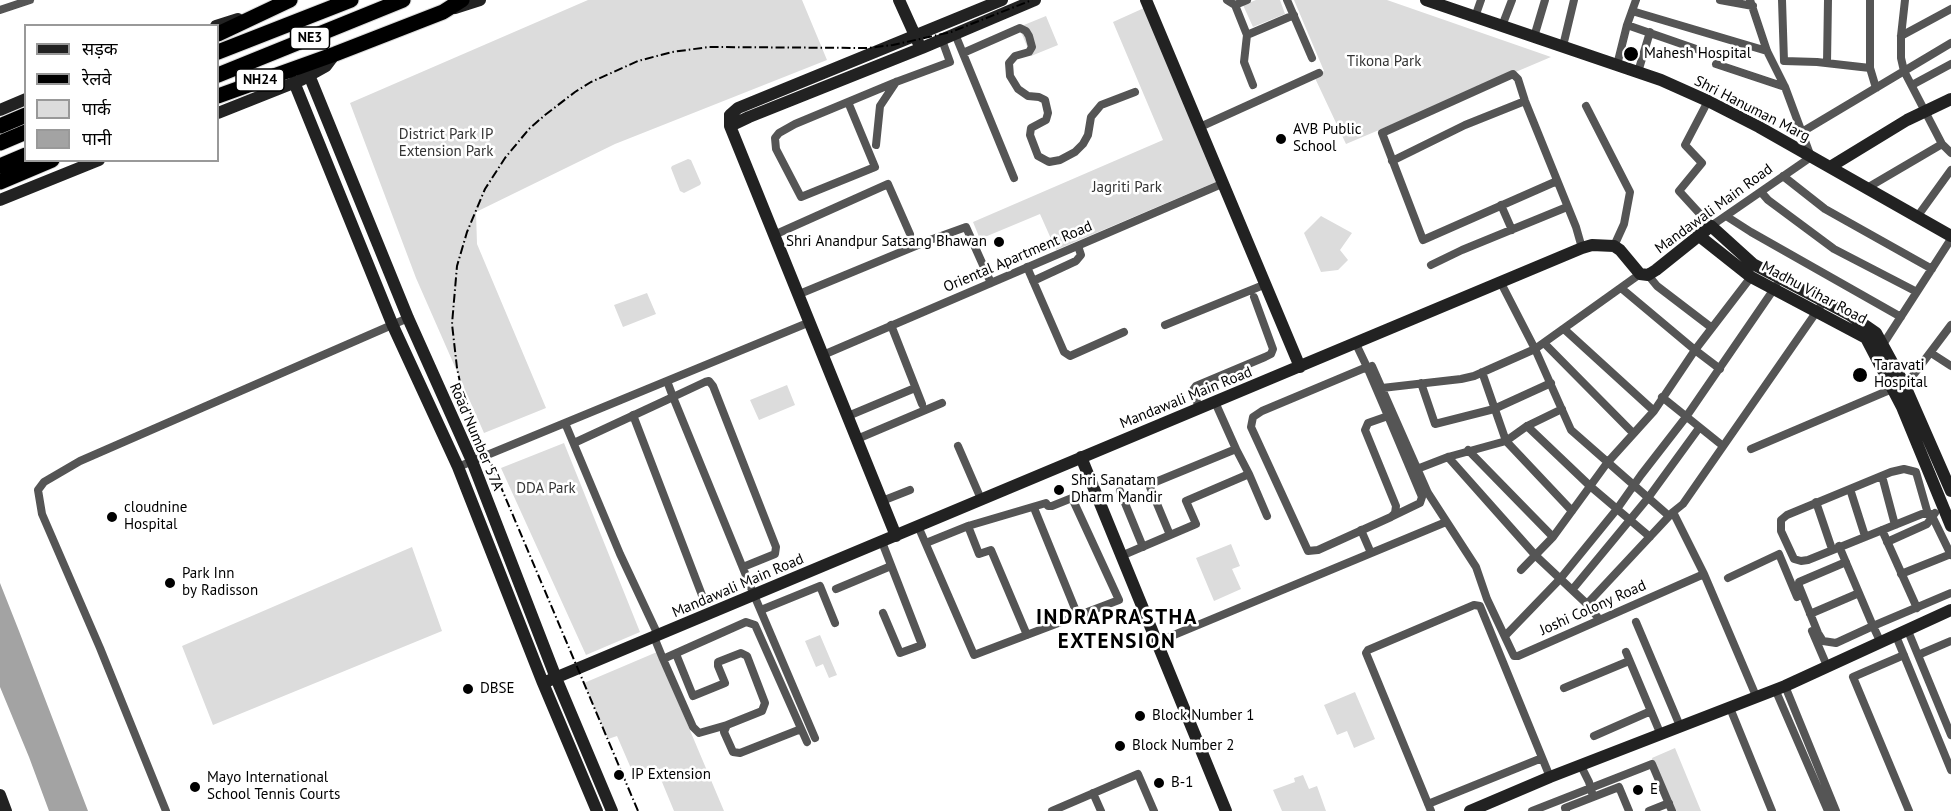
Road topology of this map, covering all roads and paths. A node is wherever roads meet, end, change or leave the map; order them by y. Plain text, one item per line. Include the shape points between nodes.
1 (30, 0) edge
2 (290, 0) edge
3 (351, 0) edge
4 (403, 0) edge
5 (462, 0) edge
6 (480, 0) edge
7 (899, 0) edge
8 (1002, 0) edge
9 (1035, 0) edge
10 (1146, 0) edge
11 (1247, 0) edge
12 (1287, 0) edge
13 (1426, 0) edge
14 (1481, 0) edge
15 (1512, 0) edge
16 (1545, 0) edge
17 (1574, 0) edge
18 (1636, 0) edge
19 (1720, 0) edge
20 (1782, 0) edge
21 (1828, 0) edge
22 (1870, 0) edge
23 (1905, 0) edge
24 (1231, 3) edge
25 (1751, 3) edge
26 (1951, 9) edge
27 (0, 10) edge
28 (1632, 11) junction
29 (262, 12) junction
30 (443, 12) junction
31 (1294, 15) junction
32 (1475, 17) junction
33 (219, 25) edge
34 (1502, 26) junction
35 (1627, 26) junction
36 (1650, 32) junction
37 (219, 34) edge
38 (955, 34) junction
39 (1247, 35) junction
40 (914, 36) junction
41 (1900, 36) junction
42 (1534, 37) junction
43 (942, 39) junction
44 (1951, 43) edge
45 (1563, 46) junction
46 (922, 48) junction
47 (1699, 50) dead end
48 (1767, 51) junction
49 (219, 52) edge
50 (963, 53) junction
51 (335, 54) junction
52 (1312, 58) dead end
53 (1784, 61) junction
54 (1827, 63) junction
55 (1617, 64) junction
56 (1716, 64) dead end
57 (1774, 64) junction
58 (1951, 64) edge
59 (1870, 68) junction
60 (1904, 71) junction
61 (1638, 72) junction
62 (1319, 73) dead end
63 (219, 75) edge
64 (309, 75) junction
65 (294, 82) junction
66 (896, 82) junction
67 (1253, 85) dead end
68 (1912, 85) junction
69 (1785, 87) junction
70 (1876, 88) junction
71 (1135, 92) dead end
72 (219, 96) edge
73 (1951, 99) edge
74 (24, 100) edge
75 (1525, 101) junction
76 (1708, 101) junction
77 (848, 102) junction
78 (1586, 106) dead end
79 (0, 110) edge
80 (1926, 111) junction
81 (219, 113) edge
82 (24, 117) edge
83 (0, 126) edge
84 (730, 126) junction
85 (1200, 127) junction
86 (1802, 132) junction
87 (24, 133) edge
88 (0, 143) edge
89 (1942, 144) junction
90 (876, 145) dead end
91 (1951, 153) edge
92 (24, 157) edge
93 (1811, 157) junction
94 (1392, 161) junction
95 (46, 162) edge
96 (94, 162) edge
97 (1830, 167) junction
98 (1951, 170) edge
99 (1, 176) edge
100 (1783, 176) junction
101 (1014, 178) dead end
102 (1557, 181) junction
103 (1224, 183) junction
104 (1867, 188) junction
105 (1761, 192) junction
106 (0, 200) edge
107 (1501, 205) junction
108 (1567, 207) junction
109 (1726, 216) junction
110 (1917, 217) junction
111 (1711, 226) junction
112 (1512, 230) junction
113 (910, 234) dead end
114 (774, 235) junction
115 (1698, 235) junction
116 (1951, 238) edge
117 (1078, 246) junction
118 (1614, 246) junction
119 (1582, 248) junction
120 (1431, 265) dead end
121 (1028, 267) junction
122 (1932, 269) junction
123 (1644, 274) junction
124 (1751, 277) junction
125 (1033, 281) junction
126 (991, 283) junction
127 (1501, 283) junction
128 (1776, 283) junction
129 (1266, 284) junction
130 (1621, 288) junction
131 (1917, 292) junction
132 (797, 295) junction
133 (1254, 297) dead end
134 (1820, 306) junction
135 (1901, 317) junction
136 (408, 318) junction
137 (810, 322) junction
138 (891, 325) junction
139 (1165, 325) dead end
140 (393, 326) junction
141 (1712, 328) junction
142 (1564, 329) junction
143 (1950, 329) edge
144 (1124, 333) dead end
145 (1871, 335) junction
146 (1358, 343) junction
147 (1544, 343) junction
148 (1882, 346) junction
149 (1535, 350) junction
150 (1695, 351) junction
151 (1931, 353) junction
152 (823, 355) junction
153 (1951, 366) edge
154 (1300, 367) junction
155 (1367, 367) junction
156 (1720, 369) junction
157 (1482, 372) junction
158 (666, 381) junction
159 (1421, 382) junction
160 (1551, 383) junction
161 (915, 388) junction
162 (1382, 388) junction
163 (1899, 388) junction
164 (673, 397) junction
165 (1662, 397) junction
166 (1215, 402) junction
167 (942, 403) dead end
168 (922, 404) dead end
169 (1199, 408) junction
170 (1494, 409) junction
171 (1562, 409) junction
172 (1654, 411) junction
173 (633, 415) junction
174 (848, 416) junction
175 (1388, 416) junction
176 (1686, 417) junction
177 (565, 423) junction
178 (1527, 426) junction
179 (1700, 428) junction
180 (1633, 433) junction
181 (857, 439) junction
182 (1506, 441) junction
183 (574, 444) junction
184 (958, 446) dead end
185 (1723, 446) junction
186 (1236, 449) junction
187 (1751, 449) dead end
188 (1468, 450) junction
189 (1448, 456) junction
190 (1081, 458) junction
191 (472, 461) junction
192 (1607, 463) junction
193 (458, 467) junction
194 (1417, 469) junction
195 (1249, 474) junction
196 (1882, 476) junction
197 (1590, 486) junction
198 (1634, 486) junction
199 (1850, 489) junction
200 (910, 490) dead end
201 (1120, 491) dead end
202 (1951, 491) edge
203 (1648, 498) junction
204 (981, 499) junction
205 (882, 501) junction
206 (1816, 502) junction
207 (1034, 508) junction
208 (1617, 509) junction
209 (1572, 511) junction
210 (1934, 513) junction
211 (1671, 514) junction
212 (1267, 516) dead end
213 (1391, 517) junction
214 (1630, 520) junction
215 (1446, 522) junction
216 (1895, 525) junction
217 (918, 526) junction
218 (968, 526) junction
219 (1951, 526) edge
220 (1360, 530) junction
221 (1882, 530) junction
222 (1170, 535) junction
223 (896, 536) junction
224 (1865, 536) junction
225 (1553, 537) junction
226 (1650, 537) junction
227 (882, 542) junction
228 (1887, 542) junction
229 (926, 543) junction
230 (1143, 547) junction
231 (1836, 548) junction
232 (1371, 553) junction
233 (1951, 554) edge
234 (1536, 555) junction
235 (1121, 556) junction
236 (1846, 562) junction
237 (891, 566) junction
238 (743, 567) junction
239 (1521, 570) dead end
240 (1704, 574) junction
241 (1901, 574) junction
242 (1728, 578) dead end
243 (1560, 579) junction
244 (836, 589) dead end
245 (1572, 590) junction
246 (1859, 593) junction
247 (1951, 593) edge
248 (754, 595) junction
249 (705, 603) dead end
250 (1587, 604) junction
251 (1917, 608) junction
252 (761, 610) junction
253 (1951, 610) edge
254 (883, 613) dead end
255 (1810, 614) junction
256 (1078, 616) junction
257 (1599, 619) junction
258 (1636, 622) dead end
259 (835, 623) dead end
260 (1873, 627) junction
261 (1908, 631) junction
262 (1027, 635) junction
263 (656, 636) junction
264 (1505, 636) junction
265 (1896, 636) junction
266 (1951, 641) edge
267 (1156, 642) junction
268 (1881, 643) junction
269 (1626, 652) dead end
270 (676, 654) junction
271 (1904, 655) junction
272 (1918, 656) junction
273 (663, 659) junction
274 (1629, 661) junction
275 (1827, 666) junction
276 (556, 678) junction
277 (543, 684) junction
278 (1564, 688) dead end
279 (1780, 688) junction
280 (1756, 696) junction
281 (1730, 708) junction
282 (1651, 711) junction
283 (727, 725) junction
284 (1680, 726) junction
285 (801, 729) junction
286 (1661, 735) junction
287 (1951, 735) edge
288 (1594, 736) dead end
289 (1542, 758) junction
290 (1581, 766) junction
291 (1951, 770) edge
292 (1550, 777) junction
293 (1589, 788) junction
294 (1093, 793) junction
295 (0, 795) edge
296 (1594, 797) junction
297 (1670, 807) edge
298 (1430, 808) edge
299 (1475, 810) edge
300 (6, 811) edge
301 (166, 811) edge
302 (597, 811) edge
303 (612, 811) edge
304 (1052, 811) edge
305 (1101, 811) edge
306 (1154, 811) edge
307 (1226, 811) edge
308 (1532, 811) edge
309 (1566, 811) edge
310 (1629, 811) edge
311 (1649, 811) edge
312 (1772, 811) edge
313 (1828, 811) edge
314 (1836, 811) edge
315 (1909, 811) edge

1 - 27 street
2 - 29 highway
3 - 49 highway, NE3
4 - 63 highway, NE3
5 - 30 highway
6 - 30 street
7 - 40 street
8 - 40 street
9 - 38 street
10 - 85 street
11 - 24 street
12 - 31 street
13 - 32 street, Shri Hanuman Marg
14 - 32 street
15 - 34 street
16 - 42 street
17 - 45 street
18 - 28 street
19 - 25 street
20 - 53 street
21 - 54 street
22 - 59 street
23 - 41 street
24 - 39 street
25 - 48 street
26 - 41 street
28 - 35 street
28 - 48 street
29 - 33 street
29 - 37 highway
30 - 51 highway
31 - 39 street
31 - 52 street
32 - 34 street, Shri Hanuman Marg
34 - 42 street, Shri Hanuman Marg
35 - 36 street
35 - 55 street
36 - 47 street
36 - 61 street
38 - 43 street
38 - 50 street
39 - 67 street via 1244,62
40 - 46 street
40 - 84 street via 738,108 730,115
41 - 60 street
42 - 45 street, Shri Hanuman Marg
43 - 46 street
43 - 66 street via 950,62
44 - 60 street
45 - 55 street, Shri Hanuman Marg
46 - 84 street
48 - 57 street
50 - 71 street via 1020,28 1026,31 1032,47 1009,63 1011,76 1018,89 1045,100 1046,120 1031,128 1030,135 1038,156 1049,162 1060,160 1083,144 1091,117 1101,105
50 - 101 street
51 - 64 street via 326,66
51 - 72 highway, NH24
53 - 54 street
53 - 57 street
54 - 59 street
55 - 61 street, Shri Hanuman Marg
56 - 69 street
57 - 69 street
58 - 68 street
59 - 70 street
60 - 68 street
60 - 70 street
61 - 76 street, Shri Hanuman Marg
62 - 85 street
64 - 65 street
64 - 136 street, Road Number 57A
65 - 81 street
65 - 140 street, Road Number 57A
66 - 77 street
66 - 90 street via 880,106
68 - 80 street
69 - 86 street
70 - 86 street
73 - 80 street
74 - 79 street
75 - 94 street
75 - 94 street via 1518,79 1507,75 1382,133
75 - 102 street
76 - 93 street, Shri Hanuman Marg
76 - 111 street via 1685,145 1702,163 1679,191
77 - 77 street via 795,124 775,138 776,149 801,197 875,167
78 - 118 street via 1630,192 1624,224
80 - 89 street
80 - 97 street
82 - 83 highway
84 - 114 street
85 - 103 street
86 - 93 street
87 - 88 highway
89 - 91 street
89 - 104 street
92 - 99 highway
93 - 97 street, Shri Hanuman Marg
93 - 100 street, Mandawali Main Road
94 - 107 street via 1423,240
95 - 99 highway
96 - 106 street
97 - 104 street, Shri Hanuman Marg
98 - 110 street
100 - 105 street, Mandawali Main Road
100 - 122 street via 1825,209
102 - 107 street
102 - 108 street
103 - 117 street, Oriental Apartment Road
103 - 129 street
104 - 110 street, Shri Hanuman Marg
105 - 109 street, Mandawali Main Road
105 - 131 street via 1834,249
107 - 112 street
108 - 112 street
108 - 119 street
109 - 111 street, Mandawali Main Road
109 - 135 street
110 - 116 street, Shri Hanuman Marg
111 - 115 street, Mandawali Main Road
111 - 128 street, Madhu Vihar Road
112 - 120 street
113 - 114 street via 888,184
114 - 132 street
115 - 123 street, Mandawali Main Road via 1656,270
115 - 124 street, Madhu Vihar Road
116 - 122 street
117 - 121 street, Oriental Apartment Road
117 - 125 street via 1081,255 1076,261
118 - 119 street, Mandawali Main Road
118 - 123 street
119 - 127 street, Mandawali Main Road
121 - 125 street
121 - 126 street, Oriental Apartment Road
122 - 131 street
123 - 130 street
123 - 141 street
124 - 128 street, Madhu Vihar Road
124 - 141 street
125 - 144 street via 1064,352 1070,356
126 - 132 street via 966,227
126 - 138 street, Oriental Apartment Road
127 - 146 street, Mandawali Main Road
127 - 149 street
128 - 134 street, Madhu Vihar Road
128 - 156 street
129 - 139 street
129 - 154 street
130 - 142 street
130 - 150 street
131 - 135 street
132 - 137 street
133 - 169 street via 1273,350 1196,386 1193,390
134 - 145 street, Madhu Vihar Road via 1850,315
134 - 185 street
135 - 148 street
136 - 140 street
136 - 191 street, Road Number 57A
137 - 152 street
137 - 158 street
138 - 152 street, Oriental Apartment Road
138 - 161 street
140 - 193 street, Road Number 57A
140 - 301 street via 80,461 44,482 38,490 42,514
141 - 150 street
142 - 147 street
142 - 172 street
143 - 151 street
145 - 148 street, Madhu Vihar Road
145 - 163 street, Madhu Vihar Road
146 - 154 street, Mandawali Main Road
146 - 155 street
146 - 162 street
147 - 149 street
147 - 180 street
148 - 163 street, Madhu Vihar Road
149 - 157 street
149 - 160 street
150 - 156 street
150 - 165 street
151 - 153 street
151 - 163 street
152 - 174 street
154 - 166 street, Mandawali Main Road
155 - 175 street
155 - 220 street via 1262,411 1253,417 1251,427 1308,551
156 - 176 street
157 - 159 street via 1461,379
157 - 170 street
158 - 164 street
158 - 177 street
159 - 162 street
159 - 170 street via 1435,424
160 - 170 street
160 - 171 street
161 - 168 street
161 - 174 street
162 - 194 street
163 - 187 street
163 - 202 street, Madhu Vihar Road
163 - 210 street, Madhu Vihar Road
164 - 173 street
164 - 238 street
164 - 238 street via 705,382 713,386 776,547 775,554
165 - 172 street
165 - 176 street
166 - 169 street, Mandawali Main Road
166 - 186 street
167 - 181 street
169 - 190 street, Mandawali Main Road
170 - 182 street
171 - 178 street
171 - 192 street via 1571,430
172 - 180 street
173 - 183 street
173 - 249 street
174 - 181 street
175 - 213 street via 1368,423 1365,430 1396,506
175 - 213 street via 1422,497 1420,503
176 - 179 street
176 - 198 street
177 - 183 street
177 - 191 street
178 - 182 street
178 - 197 street
179 - 185 street
179 - 203 street
180 - 192 street
181 - 205 street
182 - 188 street
182 - 209 street
183 - 263 street
184 - 204 street
185 - 211 street via 1683,504
186 - 195 street
186 - 222 street via 1153,483 1150,488
188 - 189 street
188 - 225 street
189 - 194 street
189 - 234 street
190 - 204 street, Mandawali Main Road
190 - 235 street
191 - 193 street
191 - 276 street, Road Number 57A
192 - 197 street
192 - 198 street
193 - 277 street, Road Number 57A
194 - 215 street
195 - 212 street
195 - 222 street via 1186,501 1196,524
196 - 199 street
196 - 210 street via 1904,469 1916,472
196 - 216 street
197 - 208 street
197 - 209 street
198 - 203 street
198 - 208 street
199 - 206 street
199 - 224 street
200 - 205 street
201 - 230 street
203 - 211 street
203 - 214 street
204 - 217 street, Mandawali Main Road
205 - 223 street
206 - 231 street
206 - 231 street via 1787,515 1781,520 1781,531 1794,559 1808,560
207 - 218 street
207 - 256 street
207 - 256 street via 1075,500 1119,600
208 - 214 street
208 - 243 street
209 - 225 street
210 - 216 street
210 - 219 street, Madhu Vihar Road
210 - 228 street via 1927,524
210 - 233 street
211 - 226 street
211 - 240 street
213 - 220 street
214 - 226 street
214 - 245 street
215 - 232 street
215 - 264 street via 1476,567
216 - 221 street
217 - 223 street, Mandawali Main Road
217 - 229 street
218 - 229 street
218 - 262 street via 979,554 991,550
220 - 232 street
221 - 224 street
221 - 228 street
222 - 230 street
223 - 227 street, Mandawali Main Road
224 - 231 street
225 - 234 street
226 - 250 street
227 - 237 street
227 - 248 street, Mandawali Main Road
228 - 241 street
229 - 262 street via 975,655
230 - 235 street
231 - 236 street
232 - 267 street
233 - 241 street
234 - 239 street
234 - 243 street
235 - 267 street
236 - 246 street
236 - 255 street via 1799,582
237 - 244 street
237 - 254 street via 922,645 900,653
238 - 248 street
240 - 257 street, Joshi Colony Road
240 - 280 street
241 - 251 street
242 - 275 street via 1779,554
243 - 245 street
243 - 264 street
245 - 250 street
246 - 255 street
246 - 260 street
247 - 251 street
248 - 252 street
248 - 263 street, Mandawali Main Road
250 - 257 street
251 - 260 street
252 - 259 street via 820,586
252 - 285 street via 811,740
253 - 261 street
255 - 260 street via 1823,641 1829,643
256 - 262 street
257 - 264 street, Joshi Colony Road via 1518,656 1512,654
258 - 284 street
260 - 268 street
261 - 265 street
261 - 272 street
263 - 273 street
263 - 276 street, Mandawali Main Road
265 - 268 street
265 - 271 street
266 - 272 street
267 - 307 street
268 - 275 street
269 - 274 street
270 - 273 street
270 - 283 street via 693,696 725,683 718,662 741,653 747,656 765,703 762,711
270 - 285 street via 747,622 755,625
271 - 291 street
271 - 315 street via 1853,677
272 - 287 street
273 - 283 street via 693,727 699,733
274 - 278 street
274 - 282 street
275 - 279 street
276 - 277 street, Mandawali Main Road
276 - 303 street, Road Number 57A
277 - 302 street, Road Number 57A
279 - 280 street
279 - 313 street
279 - 314 street
280 - 281 street
281 - 284 street
281 - 312 street
282 - 286 street
282 - 288 street
283 - 285 street via 724,732 732,752 740,753
284 - 286 street
286 - 290 street
289 - 292 street
289 - 298 street
289 - 298 street via 1480,606 1474,605 1368,650
290 - 292 street
290 - 293 street
292 - 299 street
293 - 296 street
293 - 297 street via 1652,764
293 - 308 street
294 - 304 street
294 - 305 street
294 - 306 street via 1138,774
295 - 300 street
296 - 309 street via 1564,808
296 - 310 street via 1619,787
297 - 311 street

